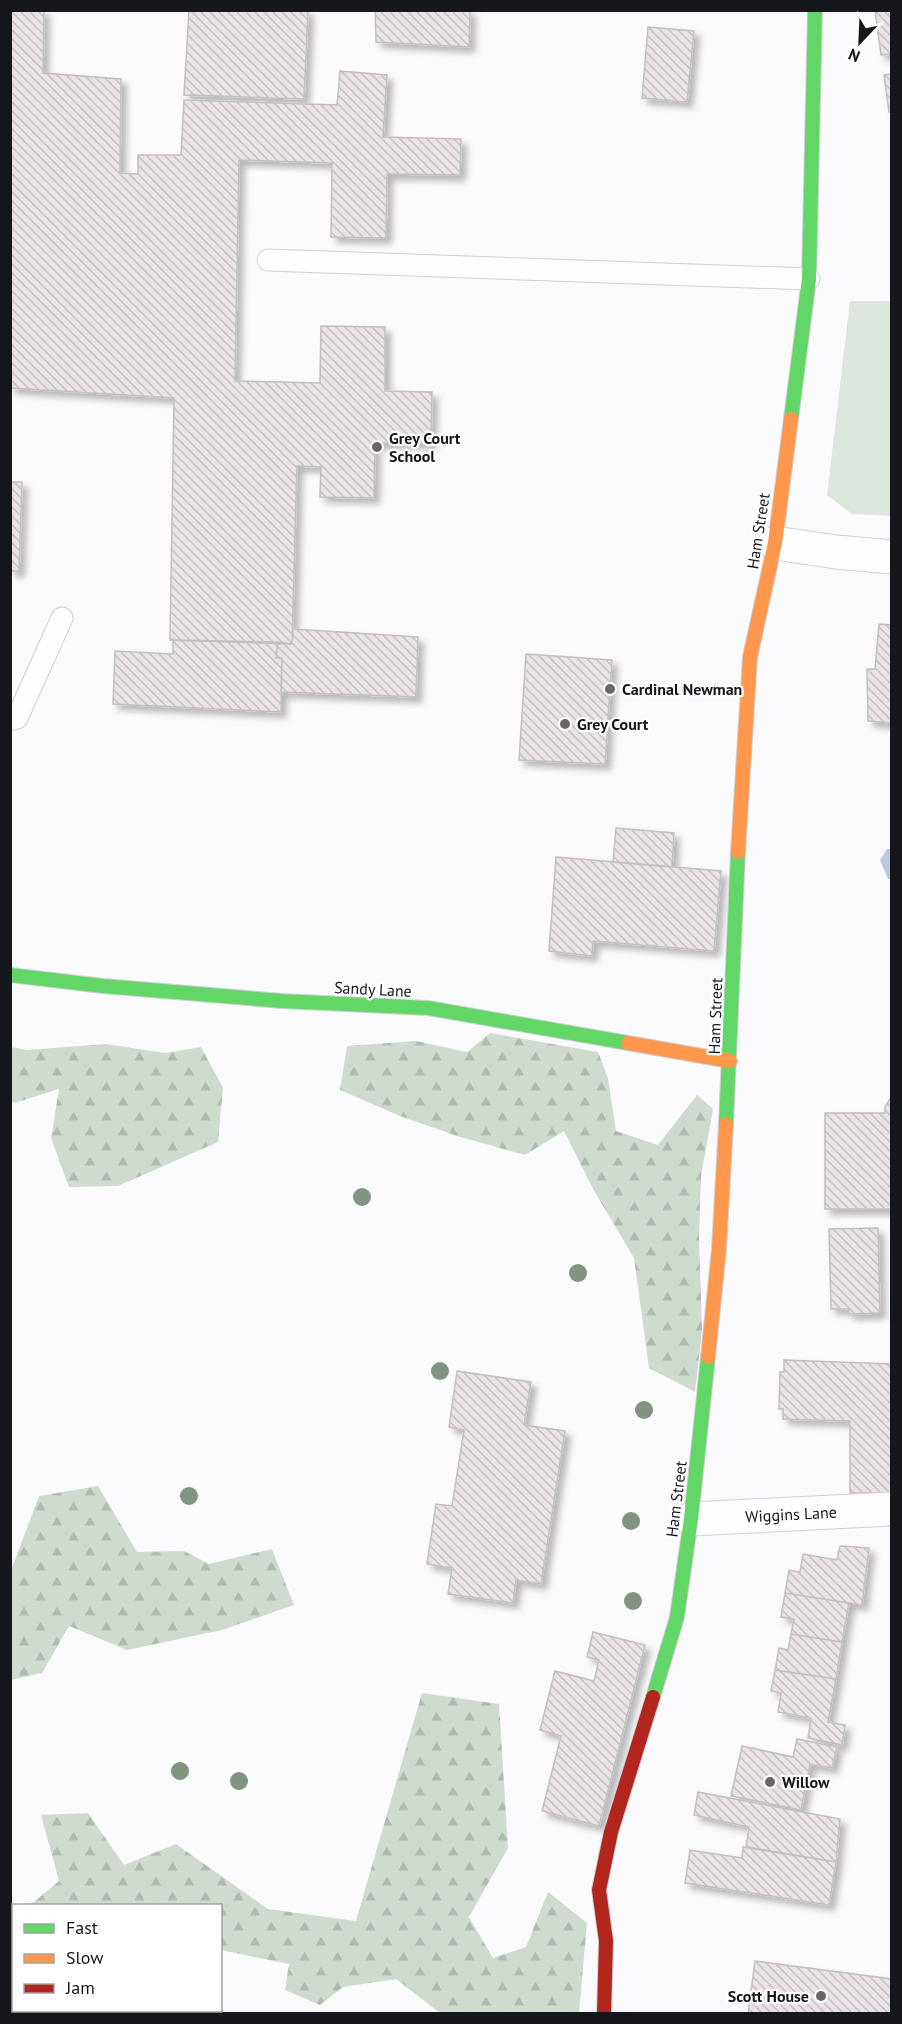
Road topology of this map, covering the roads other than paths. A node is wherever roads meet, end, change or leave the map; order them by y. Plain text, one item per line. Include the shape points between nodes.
1 (815, 10) edge
2 (268, 260) dead end
3 (809, 279) junction
4 (775, 543) junction
5 (891, 557) edge
6 (62, 618) dead end
7 (10, 720) edge
8 (10, 975) edge
9 (730, 1061) junction
10 (891, 1509) edge
11 (691, 1519) junction
12 (604, 2013) edge

1 - 3 street, Ham Street
2 - 3 lane
3 - 4 street, Ham Street
4 - 5 street
4 - 9 street, Ham Street via 750,657
6 - 7 lane via 17,718
8 - 9 street, Sandy Lane via 270,1000 428,1008
9 - 11 street, Ham Street via 719,1249
10 - 11 street, Wiggins Lane
11 - 12 street, Ham Street via 677,1617 611,1832 599,1890 606,1941

